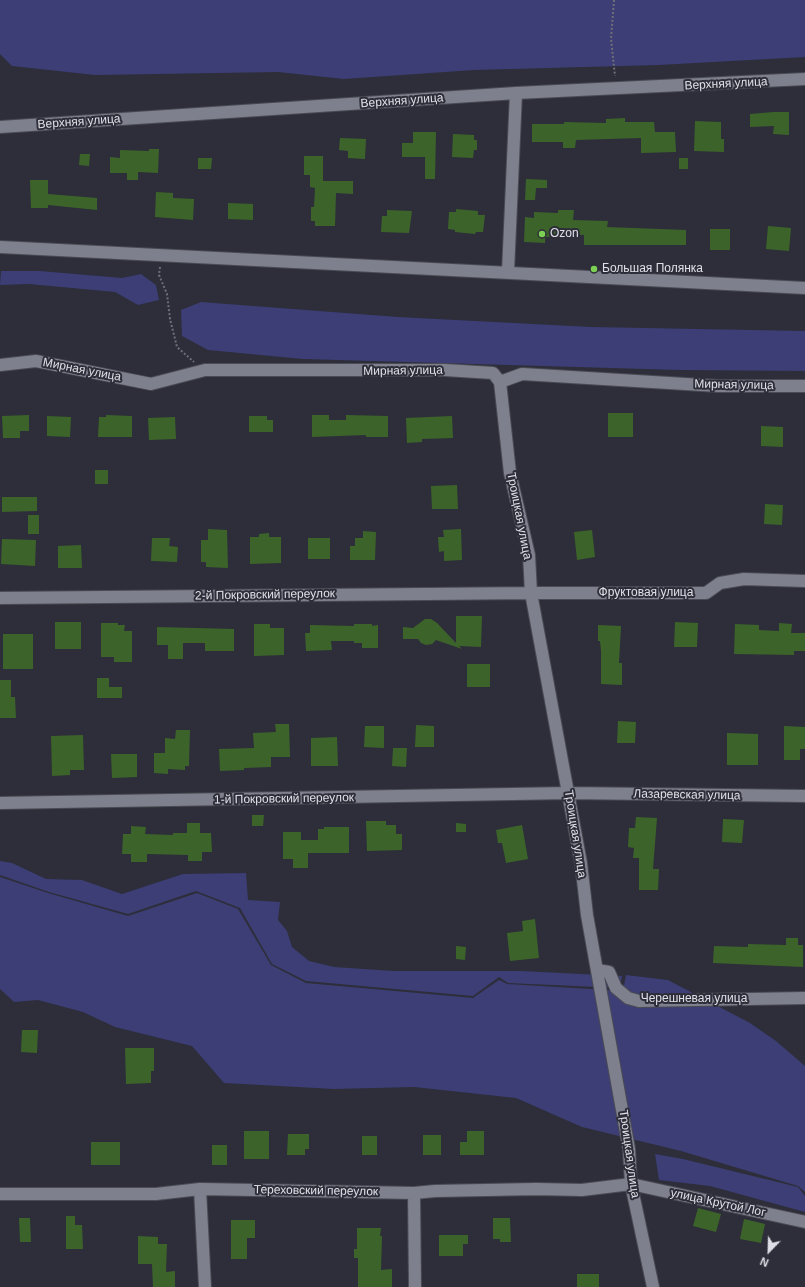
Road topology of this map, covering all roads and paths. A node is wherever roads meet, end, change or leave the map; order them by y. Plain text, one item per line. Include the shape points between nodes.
1 (614, 0) edge
2 (805, 79) edge
3 (616, 90) junction
4 (516, 93) junction
5 (0, 127) edge
6 (0, 247) edge
7 (160, 256) junction
8 (508, 272) junction
9 (805, 288) edge
10 (0, 366) edge
11 (205, 370) junction
12 (500, 382) junction
13 (805, 386) edge
14 (805, 581) edge
15 (531, 592) junction
16 (0, 598) edge
17 (569, 794) junction
18 (805, 796) edge
19 (0, 804) edge
20 (597, 970) junction
21 (805, 998) edge
22 (631, 1184) junction
23 (200, 1190) junction
24 (414, 1193) junction
25 (0, 1194) edge
26 (805, 1222) edge
27 (205, 1287) edge
28 (415, 1287) edge
29 (654, 1287) edge

1 - 3 path via 611,39
2 - 3 street, Верхняя улица
3 - 4 street, Верхняя улица
4 - 5 street, Верхняя улица
4 - 8 street
6 - 7 street
7 - 8 street
7 - 11 path via 159,275 167,294 177,347
8 - 9 street
10 - 11 street, Мирная улица via 36,361 151,384
11 - 12 street, Мирная улица via 445,370 492,373
12 - 13 street, Мирная улица via 522,374 718,386
12 - 15 street, Троицкая улица via 510,473 529,555
14 - 15 street, Фруктовая улица via 744,579 720,583 706,593
15 - 16 street, 2-й Покровский переулок
15 - 17 street, Троицкая улица
17 - 18 street, Лазаревская улица
17 - 19 street, 1-й Покровский переулок
17 - 20 street, Троицкая улица
20 - 21 street, Черешневая улица via 609,972 616,988 628,998 639,1001
20 - 22 street, Троицкая улица via 629,1149
22 - 24 street, Тереховский переулок via 582,1190
22 - 26 street, улица Крутой Лог
22 - 29 street, Троицкая улица
23 - 24 street, Тереховский переулок
23 - 25 street, Тереховский переулок via 156,1194
23 - 27 street
24 - 28 street

